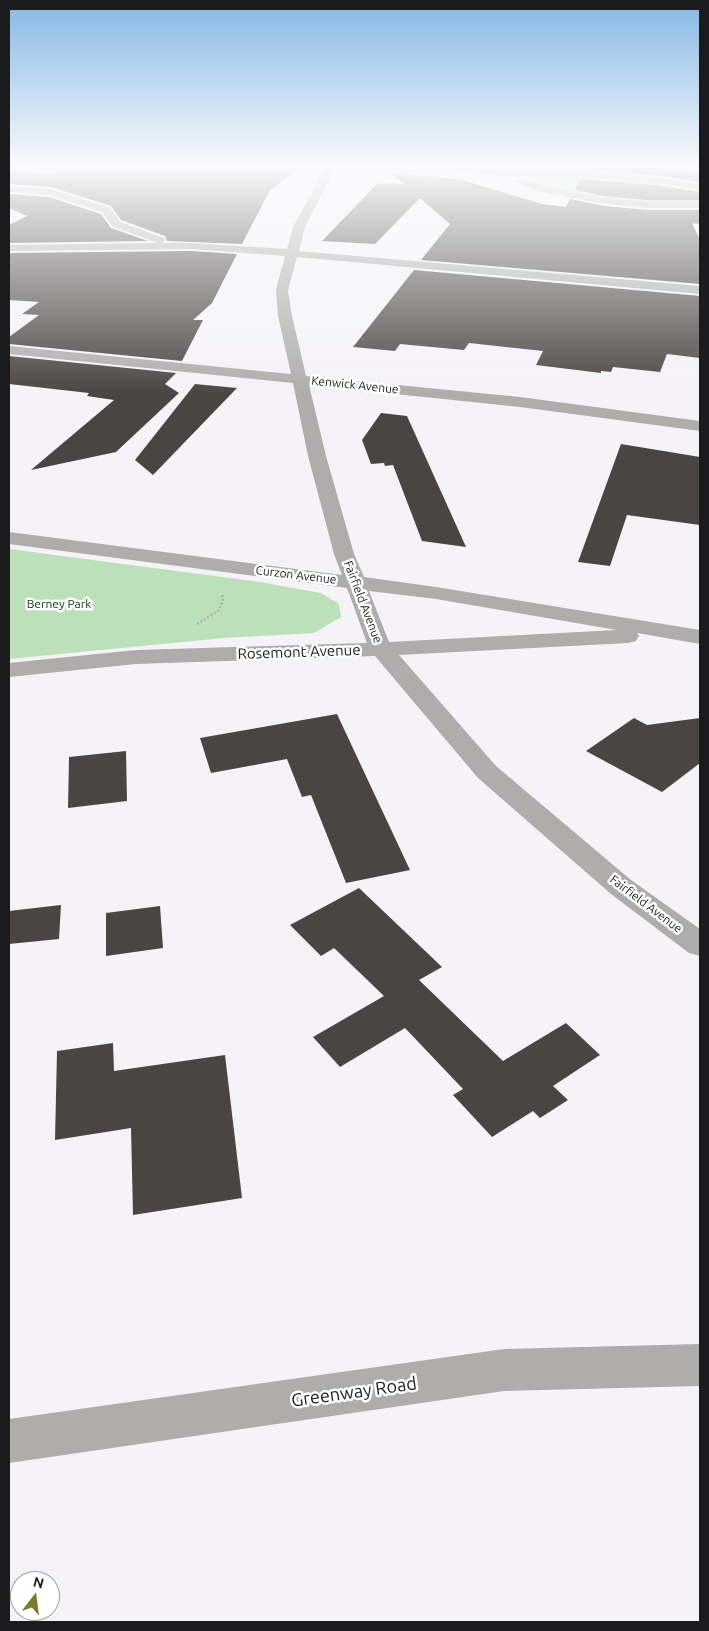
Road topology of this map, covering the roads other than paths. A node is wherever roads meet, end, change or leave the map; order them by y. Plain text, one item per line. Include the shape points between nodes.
1 (43, 242) edge
2 (175, 242) edge
3 (296, 242) edge
4 (191, 246) junction
5 (9, 248) edge
6 (292, 254) junction
7 (700, 290) edge
8 (9, 350) edge
9 (300, 379) junction
10 (700, 426) edge
11 (9, 538) edge
12 (355, 583) junction
13 (690, 635) edge
14 (381, 649) junction
15 (9, 670) edge
16 (700, 945) edge
17 (700, 1365) edge
18 (9, 1441) edge

1 - 5 street
2 - 4 street
3 - 6 street, Fairfield Avenue
4 - 5 street
4 - 6 street
6 - 7 street
6 - 9 street, Fairfield Avenue via 282,290
8 - 9 street, Kenwick Avenue
9 - 10 street, Kenwick Avenue via 520,402
9 - 12 street, Fairfield Avenue via 317,456
11 - 12 street, Curzon Avenue
12 - 13 street, Curzon Avenue via 436,593
12 - 14 street, Fairfield Avenue
13 - 14 street, Rosemont Avenue
14 - 15 street, Rosemont Avenue via 136,657
14 - 16 street, Fairfield Avenue via 487,772 621,887
17 - 18 street, Greenway Road via 504,1370

